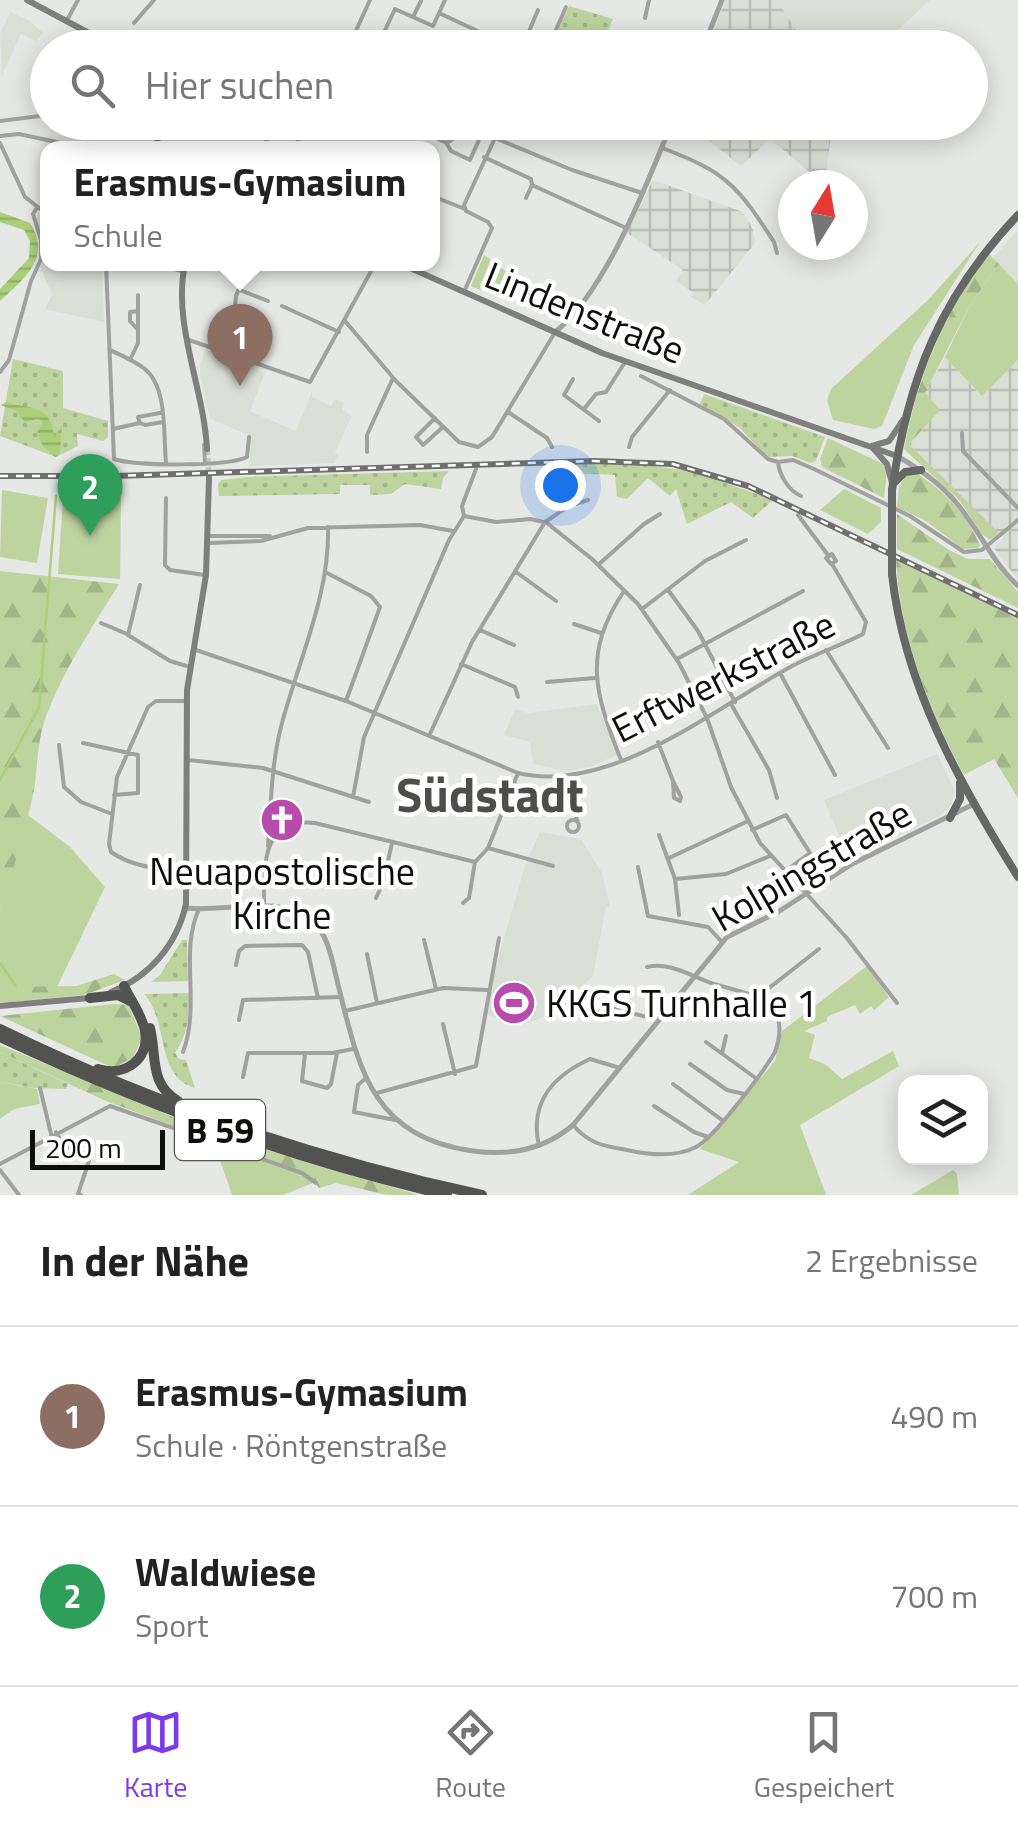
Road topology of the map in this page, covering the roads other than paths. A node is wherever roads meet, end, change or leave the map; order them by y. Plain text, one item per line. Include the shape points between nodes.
1 (27, 0) edge
2 (78, 0) edge
3 (154, 0) edge
4 (370, 0) edge
5 (445, 0) edge
6 (649, 0) edge
7 (722, 0) edge
8 (421, 1) edge
9 (566, 7) dead end
10 (538, 10) dead end
11 (439, 13) junction
12 (413, 18) junction
13 (645, 18) dead end
14 (67, 20) junction
15 (134, 23) dead end
16 (84, 30) edge
17 (356, 30) edge
18 (386, 30) edge
19 (475, 30) edge
20 (530, 30) edge
21 (556, 30) edge
22 (710, 30) edge
23 (30, 117) edge
24 (0, 121) edge
25 (30, 137) edge
26 (0, 140) edge
27 (442, 140) edge
28 (450, 140) edge
29 (479, 140) edge
30 (494, 140) edge
31 (504, 140) edge
32 (665, 140) edge
33 (447, 142) junction
34 (662, 148) junction
35 (484, 157) junction
36 (532, 186) junction
37 (643, 193) junction
38 (526, 198) dead end
39 (440, 199) edge
40 (36, 208) junction
41 (40, 210) edge
42 (465, 210) junction
43 (1018, 215) edge
44 (627, 228) junction
45 (40, 237) edge
46 (776, 252) dead end
47 (40, 263) edge
48 (106, 271) edge
49 (184, 271) edge
50 (247, 271) edge
51 (371, 271) edge
52 (417, 271) edge
53 (238, 289) junction
54 (464, 292) junction
55 (138, 295) dead end
56 (268, 301) dead end
57 (282, 306) dead end
58 (344, 321) junction
59 (339, 332) junction
60 (555, 333) junction
61 (189, 340) junction
62 (110, 350) junction
63 (230, 353) junction
64 (130, 360) junction
65 (625, 362) junction
66 (0, 372) edge
67 (196, 372) junction
68 (641, 376) dead end
69 (393, 378) junction
70 (573, 379) dead end
71 (695, 386) junction
72 (670, 390) junction
73 (692, 401) junction
74 (584, 409) junction
75 (162, 412) junction
76 (508, 412) junction
77 (435, 418) junction
78 (904, 418) junction
79 (600, 421) dead end
80 (163, 422) junction
81 (140, 423) junction
82 (443, 427) junction
83 (113, 429) junction
84 (962, 433) dead end
85 (249, 436) dead end
86 (871, 446) junction
87 (552, 447) dead end
88 (629, 447) dead end
89 (207, 450) tunnel mouth
90 (368, 452) dead end
91 (897, 456) junction
92 (166, 462) junction
93 (778, 462) junction
94 (205, 464) junction
95 (476, 469) dead end
96 (921, 470) junction
97 (209, 478) tunnel mouth
98 (893, 488) junction
99 (801, 496) dead end
100 (166, 498) dead end
101 (588, 500) dead end
102 (1018, 508) edge
103 (660, 514) dead end
104 (798, 515) dead end
105 (464, 516) junction
106 (1018, 520) edge
107 (545, 522) junction
108 (328, 528) junction
109 (453, 532) junction
110 (208, 540) junction
111 (746, 540) dead end
112 (986, 548) junction
113 (598, 565) junction
114 (326, 572) junction
115 (516, 572) junction
116 (206, 575) junction
117 (140, 585) dead end
118 (1018, 586) edge
119 (625, 590) junction
120 (668, 590) junction
121 (803, 590) dead end
122 (556, 602) dead end
123 (642, 609) junction
124 (101, 623) dead end
125 (574, 624) dead end
126 (480, 630) junction
127 (601, 633) junction
128 (128, 634) junction
129 (704, 643) junction
130 (514, 644) dead end
131 (194, 650) junction
132 (826, 650) junction
133 (677, 658) junction
134 (461, 664) junction
135 (190, 667) junction
136 (780, 673) junction
137 (595, 678) junction
138 (547, 682) dead end
139 (294, 683) junction
140 (518, 697) dead end
141 (187, 701) junction
142 (346, 701) junction
143 (733, 703) junction
144 (374, 713) junction
145 (707, 718) junction
146 (429, 736) junction
147 (658, 742) junction
148 (83, 743) dead end
149 (59, 745) dead end
150 (888, 748) dead end
151 (126, 753) junction
152 (188, 760) junction
153 (622, 760) junction
154 (272, 771) junction
155 (518, 774) junction
156 (835, 775) dead end
157 (565, 778) junction
158 (960, 778) junction
159 (673, 781) dead end
160 (114, 795) junction
161 (353, 797) junction
162 (777, 798) dead end
163 (368, 802) dead end
164 (974, 804) junction
165 (112, 814) junction
166 (950, 818) junction
167 (747, 822) junction
168 (578, 823) dead end
169 (752, 830) junction
170 (659, 835) dead end
171 (392, 842) junction
172 (268, 846) junction
173 (488, 848) junction
174 (770, 856) junction
175 (669, 858) junction
176 (476, 862) junction
177 (553, 866) dead end
178 (638, 867) dead end
179 (188, 870) junction
180 (784, 872) junction
181 (1018, 877) edge
182 (675, 879) junction
183 (806, 894) junction
184 (376, 898) dead end
185 (463, 902) dead end
186 (264, 907) junction
187 (186, 908) junction
188 (199, 909) junction
189 (679, 915) dead end
190 (499, 938) dead end
191 (424, 940) dead end
192 (722, 942) junction
193 (820, 949) dead end
194 (366, 954) dead end
195 (236, 965) dead end
196 (647, 967) dead end
197 (694, 976) junction
198 (126, 985) junction
199 (436, 989) junction
200 (487, 990) junction
201 (759, 996) junction
202 (90, 998) junction
203 (318, 998) junction
204 (341, 998) junction
205 (897, 1002) dead end
206 (377, 1003) junction
207 (133, 1004) junction
208 (0, 1006) edge
209 (611, 1008) dead end
210 (344, 1011) junction
211 (239, 1020) dead end
212 (659, 1020) junction
213 (443, 1024) dead end
214 (0, 1029) edge
215 (726, 1036) dead end
216 (0, 1037) edge
217 (706, 1042) dead end
218 (355, 1048) junction
219 (41, 1049) junction
220 (182, 1052) dead end
221 (338, 1053) junction
222 (722, 1053) junction
223 (306, 1054) junction
224 (690, 1064) dead end
225 (620, 1068) junction
226 (455, 1074) junction
227 (243, 1076) dead end
228 (365, 1079) junction
229 (757, 1079) junction
230 (673, 1084) dead end
231 (40, 1088) dead end
232 (373, 1094) junction
233 (744, 1094) junction
234 (654, 1106) dead end
235 (395, 1120) junction
236 (722, 1120) junction
237 (220, 1121) junction
238 (573, 1125) junction
239 (54, 1133) junction
240 (708, 1137) junction
241 (539, 1146) junction
242 (0, 1167) edge
243 (316, 1183) dead end
244 (14, 1189) junction
245 (7, 1195) edge
246 (19, 1195) edge
247 (81, 1195) edge
248 (447, 1195) edge
249 (482, 1195) edge

1 - 14 main road
2 - 14 street
3 - 15 street
4 - 17 street
5 - 11 street
6 - 13 street
7 - 22 street
8 - 12 street
9 - 21 street
10 - 20 street
11 - 12 street via 433,26
11 - 19 street
12 - 18 street via 395,9
14 - 16 main road
23 - 24 street
25 - 26 street
26 - 40 street via 21,191
27 - 33 street
28 - 33 street
29 - 33 street via 470,160
30 - 35 street
31 - 37 street
32 - 34 street
34 - 37 street
34 - 46 street via 704,164 735,186
35 - 36 street via 531,179
35 - 42 street
36 - 38 street
36 - 44 street
37 - 44 street
39 - 42 street
40 - 41 street
40 - 45 street
42 - 54 street via 492,228
43 - 78 main road via 944,313
44 - 60 street via 583,302
47 - 66 street
48 - 62 street
49 - 61 main road
50 - 53 street
51 - 58 street
52 - 54 main road, Lindenstraße
53 - 56 street
53 - 63 street
54 - 60 main road, Lindenstraße
55 - 64 street via 137,346
57 - 59 street
58 - 59 street
58 - 69 street
59 - 63 street via 308,382
60 - 65 main road, Lindenstraße
60 - 76 street
61 - 63 street
61 - 67 main road
62 - 64 street
62 - 83 street
64 - 75 street via 152,376
65 - 71 main road, Lindenstraße
65 - 74 street via 606,392
67 - 89 main road
67 - 94 street
68 - 72 street, Lindenstraße
69 - 77 street
69 - 90 street via 367,435
70 - 74 street via 564,395
71 - 73 street, Lindenstraße
71 - 86 main road, Lindenstraße
72 - 73 street, Lindenstraße
72 - 88 street
73 - 93 street, Lindenstraße
74 - 79 street
75 - 80 street
75 - 81 street via 138,417
76 - 82 street via 476,448
76 - 87 street
77 - 82 street
77 - 82 street via 416,437 424,445
78 - 86 main road via 889,441
78 - 91 main road
80 - 81 street
80 - 92 street
81 - 83 street
83 - 92 street via 117,460
84 - 102 street via 963,451
85 - 94 street via 243,460
86 - 91 main road, Lindenstraße
86 - 98 main road via 887,464
91 - 96 street
91 - 98 main road
92 - 94 street
93 - 99 street, Lindenstraße
93 - 112 street via 806,465 910,516 964,552
95 - 105 street
96 - 98 main road via 903,473
96 - 112 street via 955,500
97 - 110 main road
98 - 158 main road, bridge via 892,574 902,633 936,732
100 - 116 street via 165,567
101 - 107 street
103 - 113 street
104 - 132 street, Erftwerkstraße via 836,557 867,626 860,636
105 - 107 street
105 - 109 street
106 - 112 street
107 - 113 street
107 - 115 street
108 - 109 street via 414,524
108 - 110 street
108 - 114 street
109 - 144 street
110 - 116 main road
111 - 120 street
112 - 118 street
113 - 119 street
114 - 139 street
114 - 142 street via 380,607
115 - 122 street
115 - 126 street
116 - 131 main road
117 - 128 street
119 - 123 street
119 - 127 street
120 - 123 street
120 - 129 street
121 - 129 street
123 - 133 street
124 - 128 street
125 - 127 street
126 - 130 street
126 - 134 street
127 - 137 street
128 - 135 street
129 - 133 street
129 - 143 street
131 - 135 main road
131 - 139 street, Erftwerkstraße
132 - 136 street, Erftwerkstraße
132 - 150 street
133 - 145 street
134 - 140 street via 515,687
134 - 146 street
135 - 141 main road
136 - 143 street, Erftwerkstraße
136 - 156 street
137 - 138 street
137 - 153 street
139 - 142 street, Erftwerkstraße
139 - 154 street
141 - 151 street via 151,704
141 - 152 main road
142 - 144 street, Erftwerkstraße
143 - 145 street, Erftwerkstraße
143 - 162 street
144 - 146 street, Erftwerkstraße
144 - 161 street
145 - 147 street, Erftwerkstraße
145 - 167 street
146 - 155 street, Erftwerkstraße
147 - 153 street, Erftwerkstraße
147 - 159 street
148 - 151 street
149 - 165 street via 64,788
151 - 160 street
151 - 160 street via 138,757 139,792
152 - 154 street
152 - 179 main road
153 - 157 street, Erftwerkstraße
154 - 161 street
154 - 172 street
155 - 157 street, Erftwerkstraße
155 - 173 street
157 - 168 street
158 - 164 main road
158 - 166 main road via 960,799
160 - 165 street
161 - 163 street
164 - 166 street, Kolpingstraße
164 - 181 main road
165 - 179 street via 114,855
166 - 183 street, Kolpingstraße via 852,864
167 - 169 street
167 - 175 street
169 - 174 street
169 - 180 street via 786,815 810,853
170 - 175 street
171 - 172 street via 304,822 284,828
171 - 176 street
171 - 184 street
172 - 186 street
173 - 176 street
173 - 177 street
174 - 180 street
174 - 182 street via 715,877
175 - 182 street
176 - 185 street
178 - 192 street via 648,916 709,928
179 - 187 main road
180 - 183 street
182 - 189 street
183 - 192 street, Kolpingstraße
183 - 205 street
186 - 188 street, Kolpingstraße
186 - 204 street, Kolpingstraße via 292,910 318,927
187 - 188 street, Kolpingstraße
187 - 198 main road via 165,951
188 - 220 street via 191,928 192,1018
190 - 200 street
191 - 199 street
192 - 197 street, Kolpingstraße
193 - 201 street
194 - 206 street
195 - 203 street via 245,946 302,945
196 - 197 street
197 - 201 street
197 - 212 street, Kolpingstraße
198 - 202 main road
198 - 207 highway
198 - 237 highway via 150,1027 162,1088
199 - 200 street
199 - 206 street
200 - 226 street via 476,1066
201 - 229 street via 774,1013 779,1034
202 - 207 highway via 120,996
202 - 208 main road
203 - 204 street
203 - 211 street via 243,1000
204 - 210 street, Kolpingstraße
206 - 210 street
207 - 219 highway via 146,1040 127,1069 104,1071
209 - 212 street
210 - 218 street, Kolpingstraße
212 - 225 street, Kolpingstraße
213 - 226 street
214 - 219 highway, B 59
215 - 222 street
216 - 248 highway, B 59 via 196,1121
217 - 222 street
218 - 221 street
218 - 228 street, Kolpingstraße
219 - 237 highway, B 59
221 - 223 street
221 - 223 street via 328,1088 302,1081
222 - 229 street
223 - 227 street via 248,1053
224 - 233 street
225 - 238 street, Kolpingstraße
225 - 241 street via 590,1058 548,1087 536,1127
226 - 232 street
228 - 232 street, Kolpingstraße
228 - 235 street via 356,1113
229 - 233 street
230 - 236 street
231 - 239 street
232 - 235 street, Kolpingstraße
233 - 236 street
234 - 240 street
235 - 241 street, Kolpingstraße via 466,1150
236 - 240 street
237 - 249 highway, B 59
238 - 240 street via 590,1142 649,1154 693,1149
238 - 241 street, Kolpingstraße
239 - 242 street
239 - 243 street via 106,1106
239 - 247 street via 63,1145 86,1154
242 - 244 street
244 - 245 street
244 - 246 street

